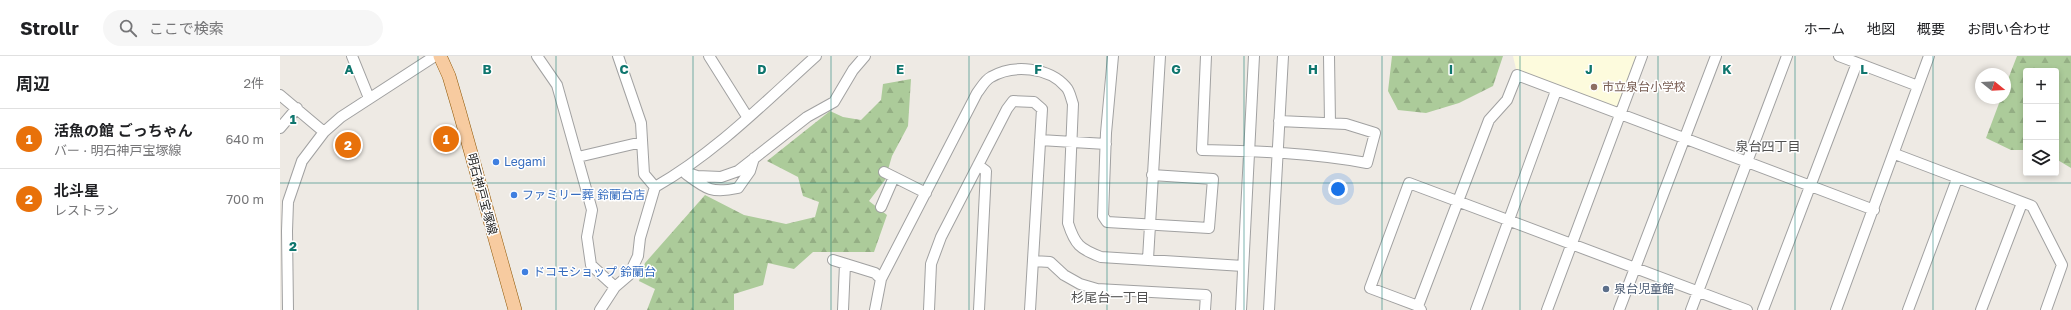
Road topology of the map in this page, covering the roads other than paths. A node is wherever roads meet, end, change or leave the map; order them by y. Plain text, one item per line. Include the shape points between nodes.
1 (352, 56) edge
2 (435, 56) edge
3 (440, 56) edge
4 (537, 56) edge
5 (618, 56) edge
6 (816, 56) edge
7 (865, 56) edge
8 (1113, 56) edge
9 (1160, 56) edge
10 (1206, 56) edge
11 (1254, 56) edge
12 (1283, 56) edge
13 (1329, 56) edge
14 (1642, 56) edge
15 (1716, 56) edge
16 (1787, 56) edge
17 (1838, 56) edge
18 (1929, 56) edge
19 (713, 58) edge
20 (1857, 63) junction
21 (1918, 86) junction
22 (1556, 91) junction
23 (280, 95) edge
24 (369, 98) junction
25 (296, 108) junction
26 (1621, 114) junction
27 (748, 118) junction
28 (1279, 121) junction
29 (1330, 123) junction
30 (281, 125) edge
31 (324, 132) junction
32 (1684, 139) junction
33 (1040, 140) junction
34 (642, 142) junction
35 (1072, 142) junction
36 (1106, 144) junction
37 (1249, 151) junction
38 (1278, 153) junction
39 (1895, 154) junction
40 (578, 157) junction
41 (754, 158) junction
42 (1746, 162) junction
43 (978, 165) junction
44 (682, 172) junction
45 (884, 172) dead end
46 (1152, 175) junction
47 (894, 177) junction
48 (1957, 179) junction
49 (655, 187) junction
50 (1810, 187) junction
51 (926, 193) junction
52 (1459, 201) junction
53 (2022, 203) junction
54 (881, 207) dead end
55 (1874, 210) junction
56 (1508, 220) junction
57 (1149, 225) junction
58 (1572, 244) junction
59 (284, 255) edge
60 (1148, 259) junction
61 (833, 260) dead end
62 (1033, 261) junction
63 (845, 264) junction
64 (1243, 266) junction
65 (1635, 268) junction
66 (881, 279) junction
67 (615, 286) junction
68 (1697, 292) junction
69 (1420, 308) edge
70 (288, 310) edge
71 (515, 310) edge
72 (600, 310) edge
73 (843, 310) edge
74 (875, 310) edge
75 (930, 310) edge
76 (980, 310) edge
77 (1030, 310) edge
78 (1205, 310) edge
79 (1241, 310) edge
80 (1269, 310) edge
81 (1476, 310) edge
82 (1547, 310) edge
83 (1619, 310) edge
84 (1691, 310) edge
85 (1747, 310) edge
86 (1763, 310) edge
87 (1836, 310) edge
88 (1908, 310) edge
89 (1981, 310) edge
90 (2046, 310) edge

1 - 24 street
2 - 24 street
3 - 71 main road, 明石神戸宝塚線 via 449,76
4 - 40 street via 556,85
5 - 34 street via 641,123
6 - 27 street
7 - 41 street via 853,70 834,102 807,117
8 - 36 street
9 - 46 street
10 - 37 street via 1202,150
11 - 37 street
12 - 28 street
13 - 29 street
14 - 26 street
15 - 32 street
16 - 42 street
17 - 20 street
18 - 21 street
19 - 27 street
20 - 21 street
20 - 50 street
21 - 39 street
22 - 26 street
22 - 52 street via 1517,75 1507,100 1489,120
22 - 56 street
23 - 25 street
24 - 31 street
25 - 30 street
25 - 31 street
26 - 32 street
26 - 58 street
27 - 44 street
28 - 29 street
28 - 38 street
29 - 38 street via 1346,124 1375,133 1367,163 1334,157
31 - 59 street via 302,161 288,202
32 - 42 street
32 - 65 street
33 - 35 street
33 - 43 street via 1042,109 1034,102 1013,101
33 - 62 street
34 - 40 street
34 - 49 street via 644,174
35 - 36 street
35 - 51 street via 1073,104 1067,88 1055,76 1039,71 1003,71 989,77 977,94
35 - 60 street via 1068,223 1073,239 1086,251 1101,257
36 - 57 street via 1103,216 1107,222
37 - 38 street
37 - 64 street
38 - 80 street
39 - 48 street
39 - 55 street
40 - 67 street via 592,210 587,237 591,265
41 - 44 street via 738,171 721,177 697,176
41 - 44 street via 750,171 738,188 720,192 701,185
42 - 50 street
42 - 68 street
43 - 75 street via 941,237 931,264
43 - 76 street via 986,171
44 - 49 street
45 - 47 street
46 - 57 street
46 - 57 street via 1212,180 1209,228
47 - 51 street
47 - 54 street
48 - 53 street
48 - 88 street
49 - 67 street via 640,238 638,256 629,275
50 - 55 street
50 - 86 street
51 - 66 street
52 - 56 street
52 - 69 street
52 - 69 street via 1409,183 1370,288
53 - 89 street
53 - 90 street via 2032,206 2062,265
55 - 87 street
56 - 58 street
56 - 81 street
57 - 60 street
58 - 65 street
58 - 82 street
59 - 70 street
60 - 64 street
61 - 63 street
62 - 77 street
62 - 78 street via 1050,262 1064,275 1080,284 1097,289 1206,296
63 - 66 street via 875,273
63 - 73 street
64 - 79 street
65 - 68 street
65 - 83 street
66 - 74 street
67 - 72 street
68 - 84 street
68 - 85 street

